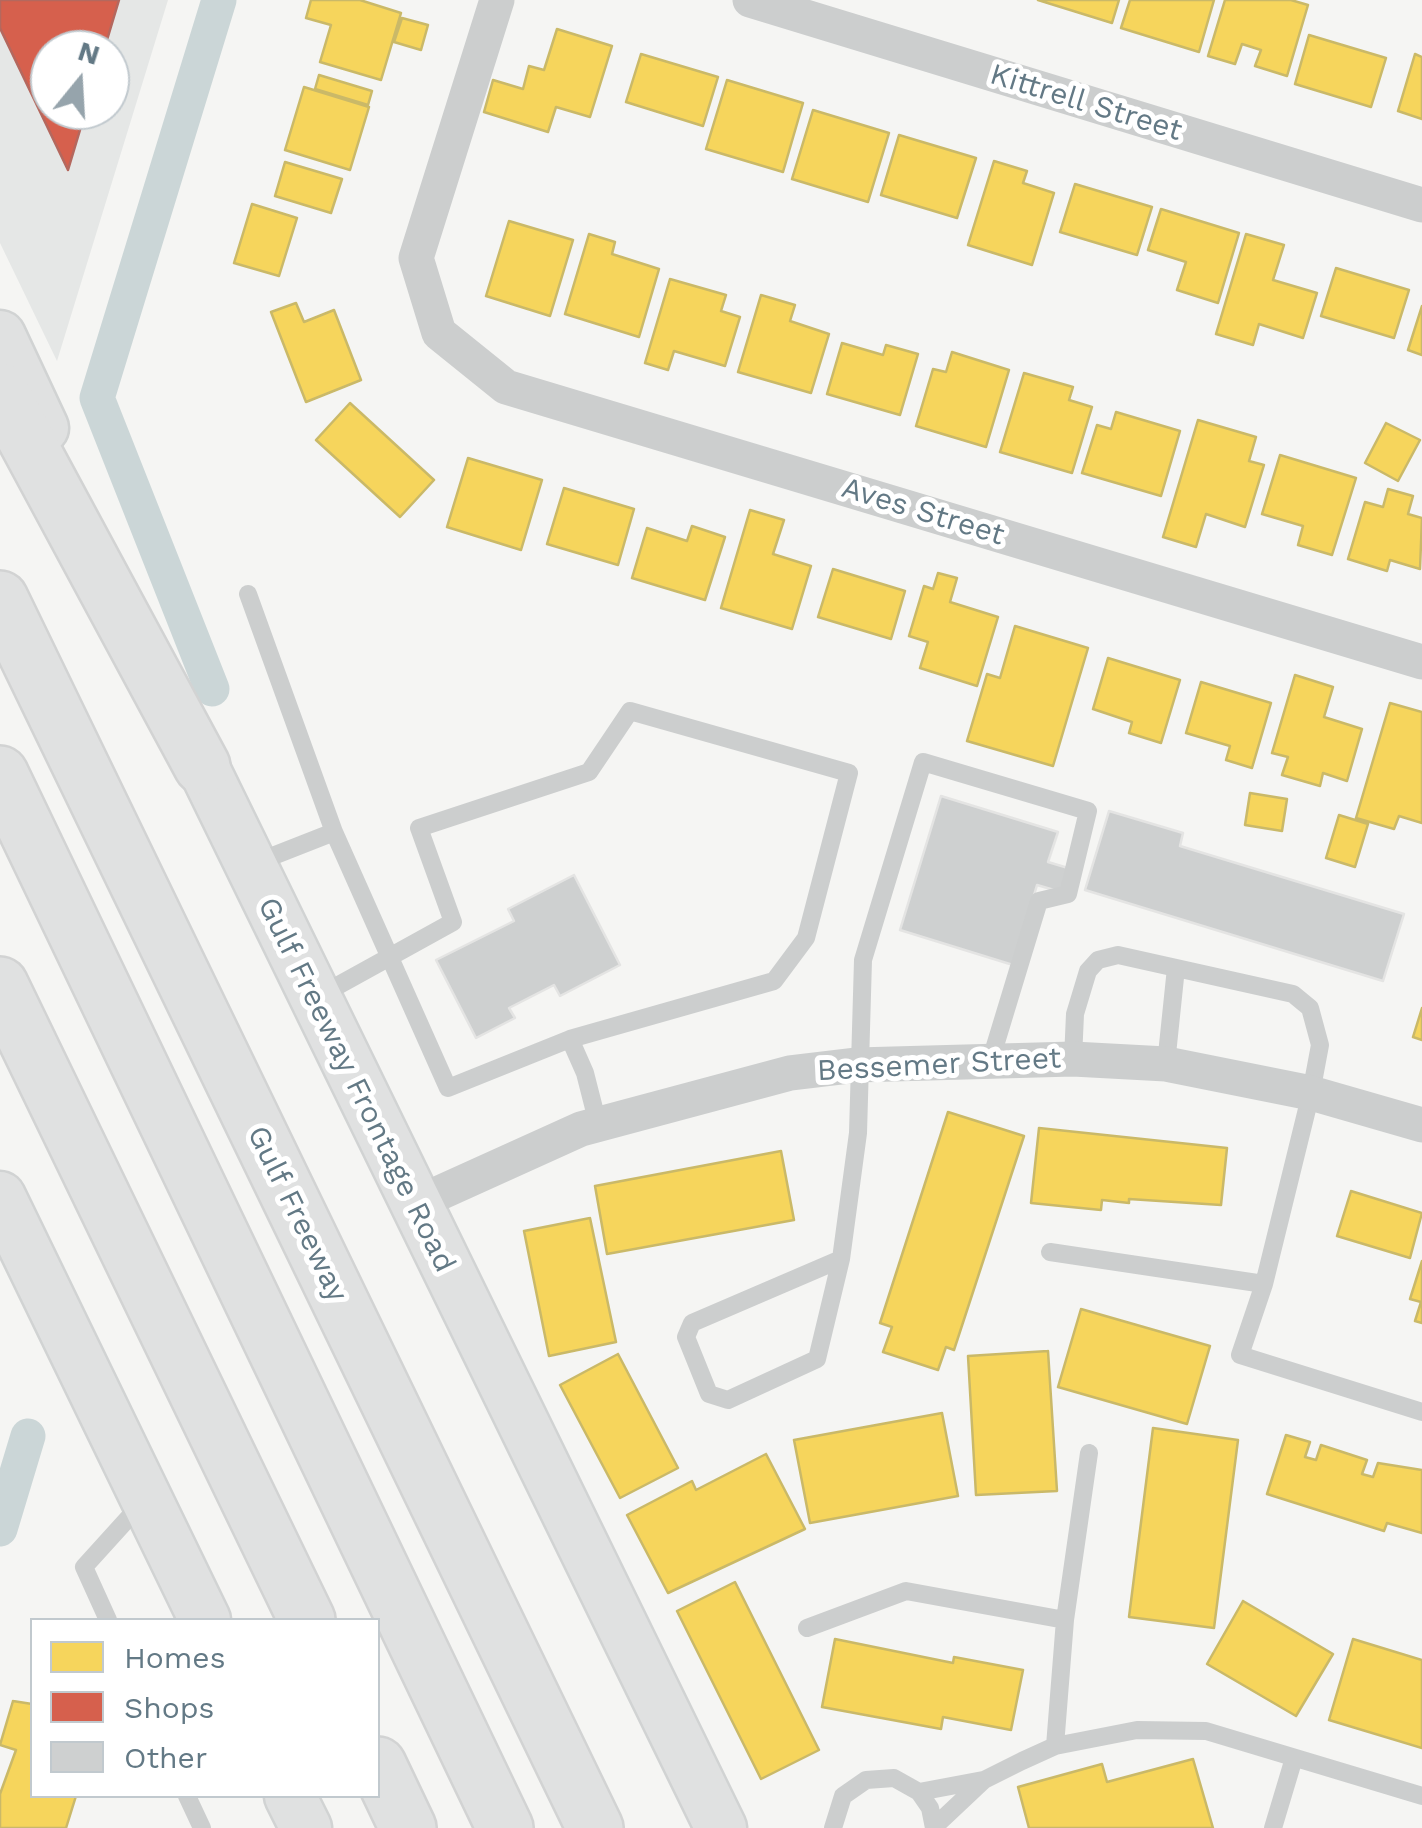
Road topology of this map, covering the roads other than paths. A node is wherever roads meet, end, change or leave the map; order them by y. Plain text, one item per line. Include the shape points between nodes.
1 (497, 0) edge
2 (750, 0) edge
3 (1422, 205) edge
4 (0, 336) edge
5 (0, 391) edge
6 (248, 594) dead end
7 (0, 600) edge
8 (1422, 662) edge
9 (202, 766) junction
10 (0, 774) edge
11 (334, 832) junction
12 (250, 866) junction
13 (392, 958) junction
14 (1176, 968) junction
15 (0, 985) edge
16 (314, 998) junction
17 (570, 1039) junction
18 (1073, 1058) junction
19 (991, 1059) junction
20 (1166, 1064) junction
21 (857, 1065) junction
22 (1312, 1093) junction
23 (598, 1124) junction
24 (1422, 1125) edge
25 (413, 1205) junction
26 (6, 1228) edge
27 (1050, 1252) dead end
28 (841, 1259) junction
29 (1264, 1284) junction
30 (1422, 1412) edge
31 (1089, 1452) dead end
32 (146, 1498) junction
33 (107, 1618) edge
34 (204, 1618) edge
35 (306, 1618) edge
36 (1065, 1620) junction
37 (806, 1628) dead end
38 (1055, 1746) junction
39 (1294, 1758) junction
40 (380, 1770) edge
41 (984, 1780) junction
42 (919, 1792) junction
43 (1422, 1796) edge
44 (188, 1798) edge
45 (291, 1798) edge
46 (202, 1828) edge
47 (306, 1828) edge
48 (408, 1828) edge
49 (505, 1828) edge
50 (594, 1828) edge
51 (720, 1828) edge
52 (833, 1828) edge
53 (934, 1828) edge
54 (1273, 1828) edge

1 - 8 street, Aves Street via 416,258 439,333 506,387
2 - 3 street, Kittrell Street
4 - 9 main road, Gulf Freeway Frontage Road
5 - 9 highway
6 - 11 lane
7 - 50 highway, Gulf Freeway
9 - 12 main road, Gulf Freeway Frontage Road
10 - 49 highway
11 - 12 lane
11 - 13 lane
12 - 16 main road, Gulf Freeway Frontage Road
13 - 16 lane
13 - 17 lane via 448,1088
13 - 17 lane via 453,922 419,828 589,772 630,711 848,773 806,938 774,981
14 - 18 lane via 1118,955 1098,960 1088,971 1076,1014
14 - 20 lane
14 - 22 lane via 1293,994 1310,1008 1320,1045
15 - 35 highway
16 - 25 main road, Gulf Freeway Frontage Road
17 - 23 lane
18 - 19 street, Bessemer Street
18 - 20 street, Bessemer Street
19 - 21 street, Bessemer Street
19 - 21 lane via 1038,901 1068,894 1088,811 924,762 863,960
20 - 22 street, Bessemer Street
21 - 23 street, Bessemer Street via 790,1074
21 - 28 lane via 858,1133
22 - 24 street, Bessemer Street
22 - 29 lane
23 - 25 street, Bessemer Street
25 - 51 main road, Gulf Freeway Frontage Road
26 - 32 main road
27 - 29 lane
28 - 28 lane via 817,1359 728,1400 709,1394 686,1337 692,1322
29 - 30 lane via 1240,1355
31 - 36 lane
32 - 33 lane via 84,1567
32 - 34 main road
36 - 37 lane via 906,1590
36 - 38 lane
38 - 39 lane via 1136,1730 1206,1731
38 - 41 lane
39 - 43 lane
39 - 54 lane
40 - 48 highway
41 - 42 lane
41 - 53 lane
42 - 52 lane via 894,1778 866,1780 843,1796
42 - 53 lane
44 - 46 lane
45 - 47 main road

